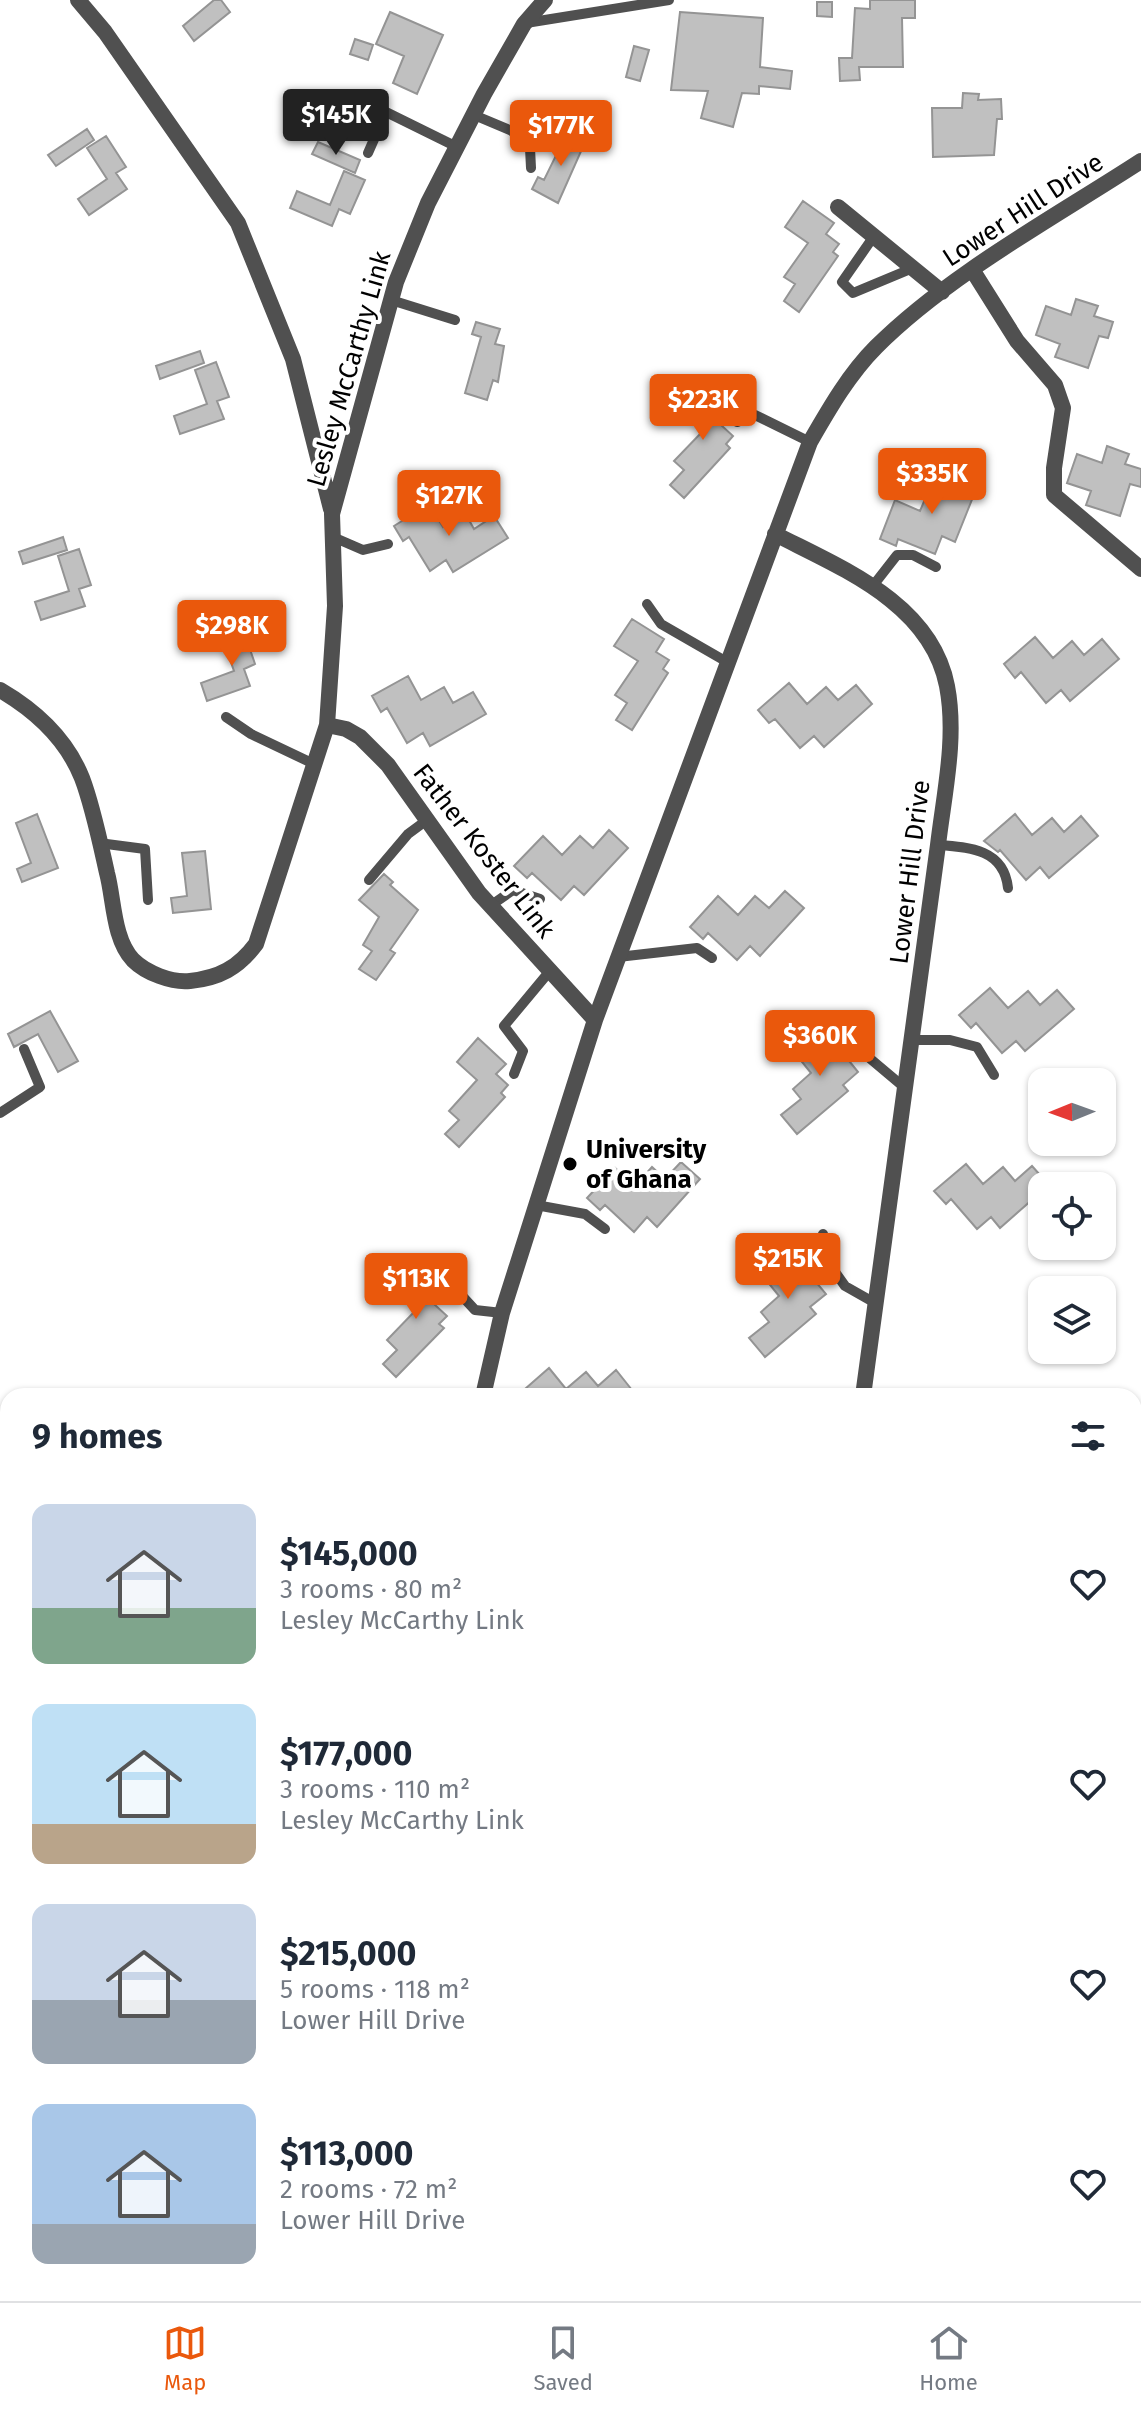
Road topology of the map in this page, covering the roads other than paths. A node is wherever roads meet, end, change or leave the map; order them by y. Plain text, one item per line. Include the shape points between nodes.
1 (78, 0) edge
2 (545, 0) edge
3 (669, 0) edge
4 (524, 24) junction
5 (474, 115) junction
6 (457, 147) junction
7 (368, 153) dead end
8 (1141, 161) edge
9 (531, 168) dead end
10 (838, 207) dead end
11 (874, 236) junction
12 (913, 268) junction
13 (973, 271) junction
14 (942, 292) junction
15 (391, 300) junction
16 (455, 320) dead end
17 (737, 422) dead end
18 (810, 442) junction
19 (332, 514) junction
20 (775, 534) junction
21 (333, 537) junction
22 (388, 544) dead end
23 (936, 567) dead end
24 (1141, 569) edge
25 (872, 587) junction
26 (647, 604) dead end
27 (727, 662) junction
28 (0, 690) edge
29 (226, 717) dead end
30 (327, 725) junction
31 (314, 764) junction
32 (427, 820) junction
33 (99, 843) junction
34 (938, 845) junction
35 (369, 880) dead end
36 (1008, 888) dead end
37 (540, 899) dead end
38 (148, 900) dead end
39 (490, 906) junction
40 (618, 957) junction
41 (712, 958) dead end
42 (549, 972) junction
43 (595, 1020) junction
44 (853, 1027) dead end
45 (912, 1040) junction
46 (24, 1049) dead end
47 (514, 1074) dead end
48 (994, 1075) dead end
49 (905, 1088) junction
50 (0, 1113) edge
51 (536, 1205) junction
52 (605, 1229) dead end
53 (823, 1234) dead end
54 (451, 1284) dead end
55 (875, 1303) junction
56 (502, 1313) junction
57 (485, 1388) edge
58 (864, 1388) edge

1 - 19 street via 238,223 293,359
2 - 4 street, Lesley McCarthy Link
3 - 4 lane
4 - 5 street, Lesley McCarthy Link
5 - 6 street, Lesley McCarthy Link
5 - 9 lane via 512,131 530,148
6 - 7 lane via 386,112
6 - 15 street, Lesley McCarthy Link via 428,203
8 - 13 street, Lower Hill Drive
10 - 11 street
11 - 12 street
11 - 12 lane via 842,282 853,293
12 - 14 street
13 - 14 street, Lower Hill Drive
13 - 24 street via 1059,396 1063,408 1054,495
14 - 18 street, Lower Hill Drive via 875,347
15 - 16 lane
15 - 19 street, Lesley McCarthy Link
17 - 18 lane via 755,415
18 - 20 street, Lower Hill Drive
19 - 21 street, Lesley McCarthy Link
20 - 25 street, Lower Hill Drive
20 - 27 street, Lower Hill Drive
21 - 22 lane via 363,550
21 - 30 street, Lesley McCarthy Link via 335,606
23 - 25 lane via 913,555 897,555
25 - 34 street, Lower Hill Drive via 925,636 947,686 949,755
26 - 27 lane via 661,624
27 - 40 street, Lower Hill Drive
28 - 33 street, Lesley McCarthy Link via 48,724 65,746 82,777
29 - 31 lane
30 - 31 street, Lesley McCarthy Link
30 - 32 street, Father Koster Link via 360,737 388,765
31 - 33 street, Lesley McCarthy Link via 256,944 243,962 216,978 184,982 155,974 132,959 117,925
32 - 35 lane
32 - 39 street, Father Koster Link
33 - 38 lane via 145,849
34 - 36 lane via 984,851 1003,866
34 - 45 street, Lower Hill Drive
37 - 39 lane via 513,890
39 - 42 street, Father Koster Link
40 - 41 lane via 697,948
40 - 43 street, Lower Hill Drive
42 - 43 street, Father Koster Link
42 - 47 lane via 504,1026 523,1051
43 - 51 street, Lower Hill Drive
44 - 49 lane via 867,1056
45 - 48 lane via 950,1040 977,1047
45 - 49 street, Lower Hill Drive
46 - 50 lane via 40,1087
49 - 55 street, Lower Hill Drive
51 - 52 lane via 585,1214
51 - 56 street, Lower Hill Drive
53 - 55 lane via 818,1248 845,1286
54 - 56 lane via 475,1310
55 - 58 street, Lower Hill Drive
56 - 57 street, Lower Hill Drive

